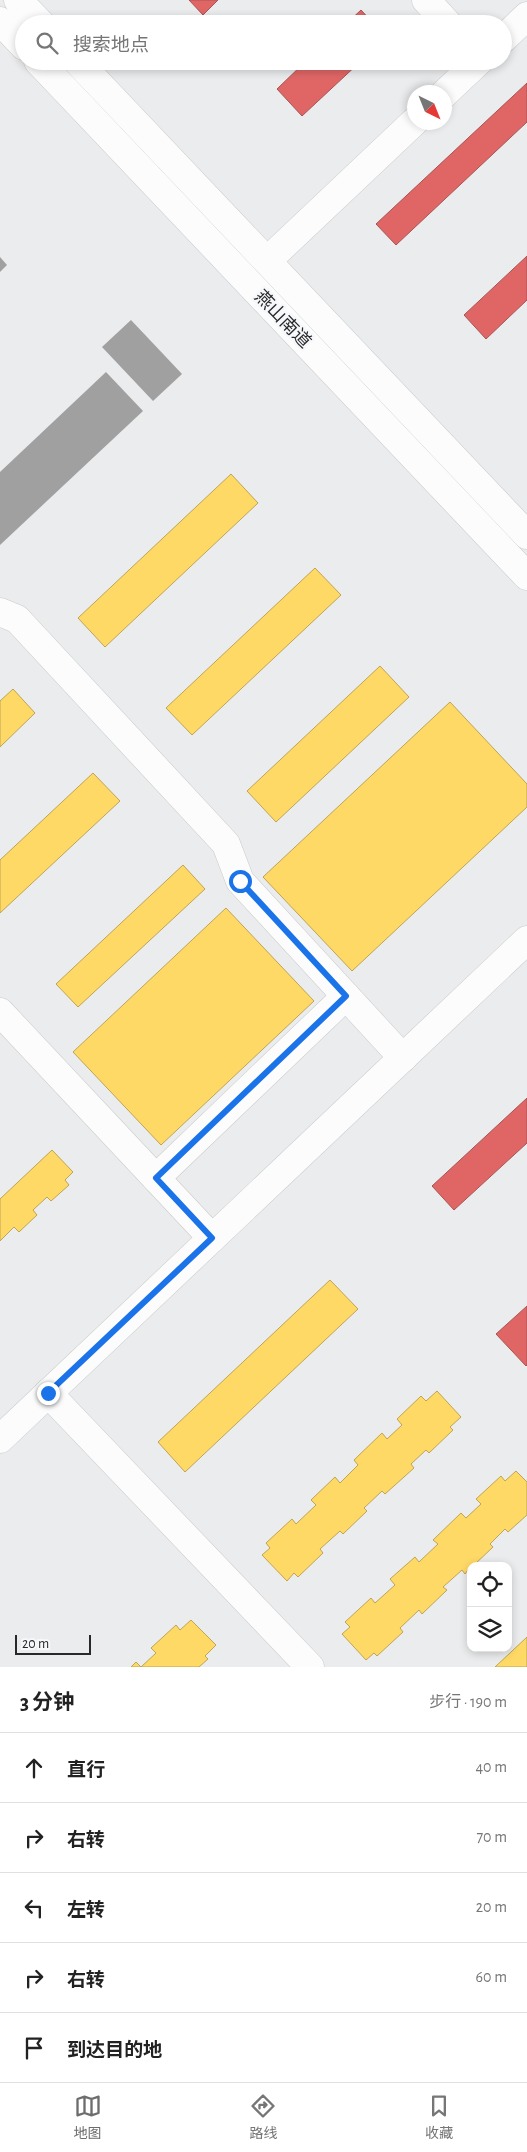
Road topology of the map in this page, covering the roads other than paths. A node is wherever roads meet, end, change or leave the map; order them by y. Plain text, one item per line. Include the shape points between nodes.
1 (18, 0) edge
2 (426, 0) edge
3 (32, 15) edge
4 (440, 15) edge
5 (527, 16) edge
6 (0, 21) edge
7 (512, 30) edge
8 (15, 37) edge
9 (47, 70) edge
10 (86, 70) edge
11 (469, 70) edge
12 (452, 86) edge
13 (407, 129) edge
14 (267, 261) junction
15 (527, 535) edge
16 (527, 576) edge
17 (0, 612) edge
18 (527, 940) edge
19 (346, 996) junction
20 (0, 1012) edge
21 (403, 1058) junction
22 (156, 1178) junction
23 (212, 1238) junction
24 (48, 1393) junction
25 (5, 1424) edge
26 (310, 1667) edge

1 - 3 main road
2 - 4 main road
5 - 7 main road
6 - 8 main road
9 - 16 main road, 燕山南道
10 - 14 main road, 燕山南道
11 - 12 main road
13 - 14 main road
14 - 15 main road, 燕山南道
17 - 19 main road via 17,619 226,844 240,881
18 - 21 main road
19 - 21 main road
19 - 22 main road
20 - 22 main road
21 - 23 main road
22 - 23 main road
23 - 24 main road
24 - 25 main road
24 - 26 main road

